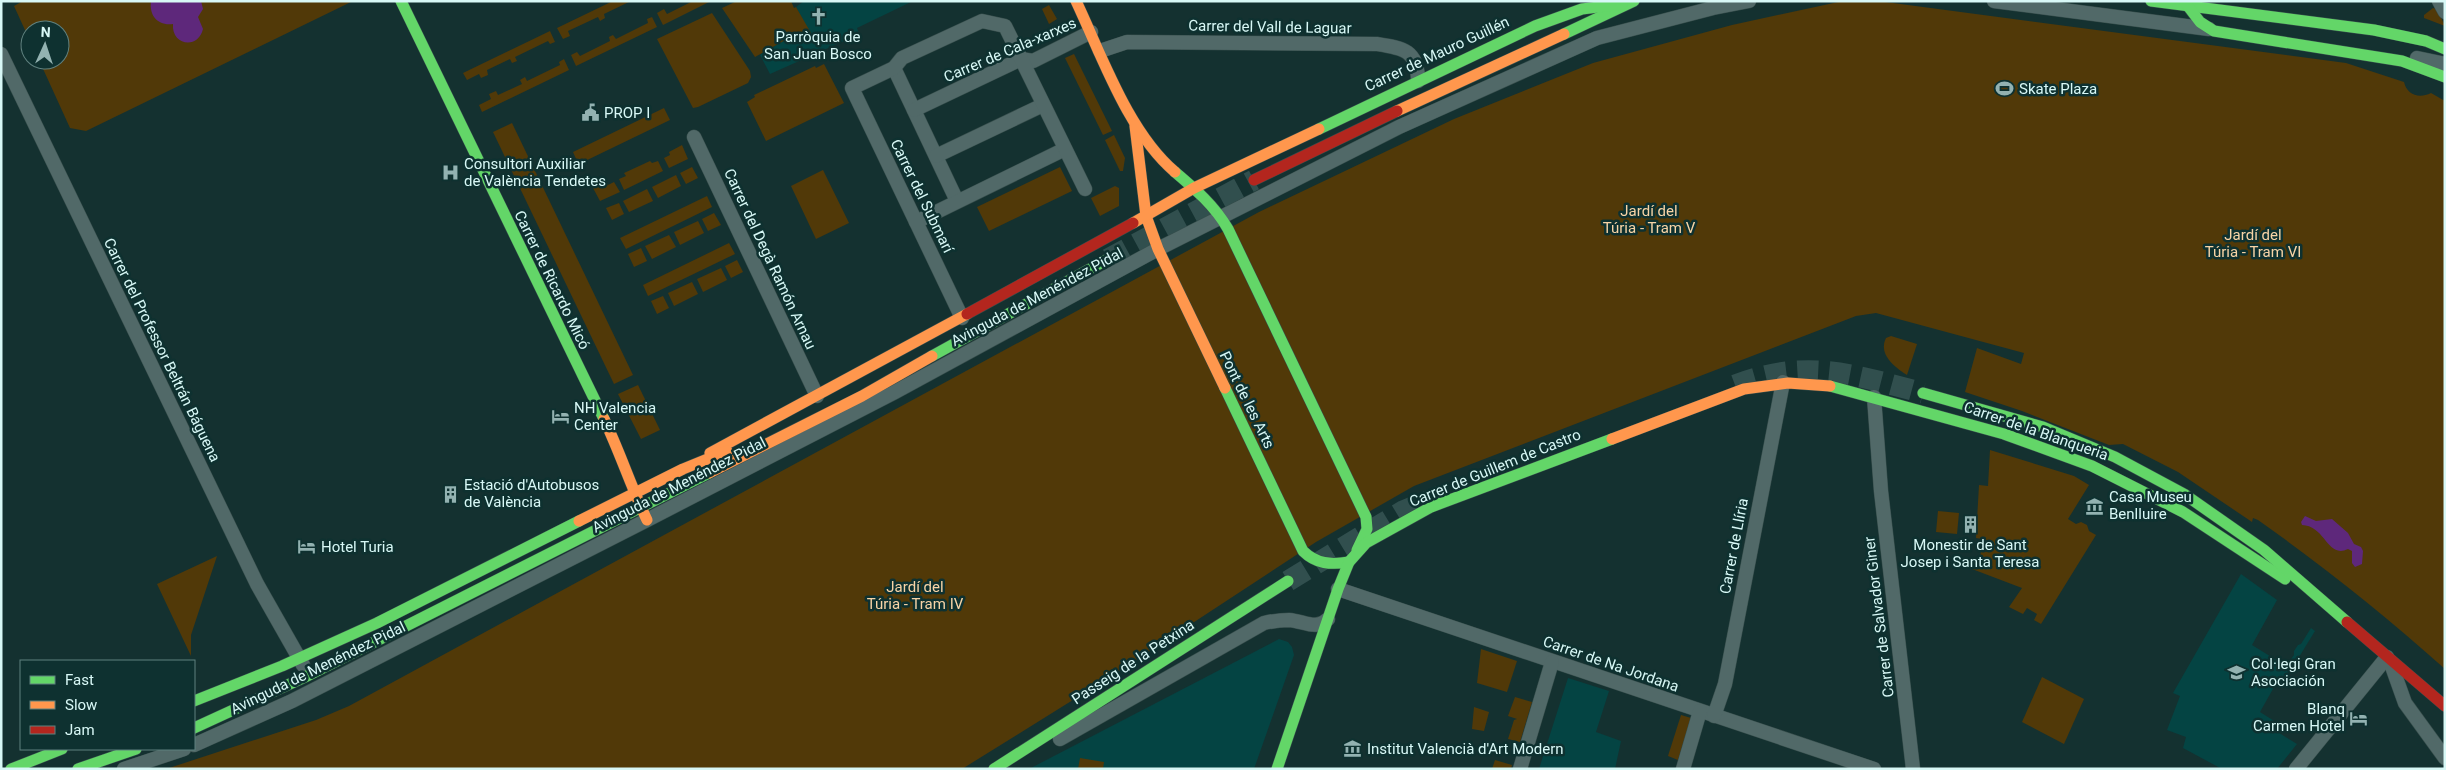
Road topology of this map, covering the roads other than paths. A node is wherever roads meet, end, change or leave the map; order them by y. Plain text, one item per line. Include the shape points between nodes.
1 (401, 1) edge
2 (1076, 1) edge
3 (1577, 1) edge
4 (1749, 1) edge
5 (1994, 1) edge
6 (2151, 1) edge
7 (2439, 1) edge
8 (1630, 3) edge
9 (2186, 4) edge
10 (1593, 7) junction
11 (2445, 12) edge
12 (2209, 29) junction
13 (1091, 32) junction
14 (2278, 40) junction
15 (2445, 50) edge
16 (1100, 51) junction
17 (1, 54) edge
18 (1021, 59) junction
19 (2445, 64) edge
20 (894, 68) junction
21 (2445, 77) edge
22 (1418, 81) junction
23 (1044, 105) junction
24 (914, 110) junction
25 (1135, 125) junction
26 (694, 137) dead end
27 (1065, 149) junction
28 (936, 156) junction
29 (1254, 180) tunnel mouth
30 (1194, 188) junction
31 (1085, 189) dead end
32 (957, 201) junction
33 (1146, 216) junction
34 (1221, 216) junction
35 (916, 222) junction
36 (1158, 249) junction
37 (1108, 259) tunnel mouth
38 (962, 318) junction
39 (972, 333) junction
40 (1783, 382) junction
41 (1923, 393) tunnel mouth
42 (816, 396) junction
43 (1874, 397) junction
44 (682, 469) junction
45 (635, 494) junction
46 (644, 514) junction
47 (1352, 558) junction
48 (1288, 581) tunnel mouth
49 (1338, 589) junction
50 (2332, 610) junction
51 (1328, 619) junction
52 (300, 657) junction
53 (2388, 659) junction
54 (1552, 662) junction
55 (305, 677) junction
56 (195, 701) edge
57 (2445, 706) edge
58 (1700, 711) junction
59 (1714, 716) junction
60 (195, 728) edge
61 (209, 739) junction
62 (195, 745) edge
63 (59, 750) edge
64 (133, 750) edge
65 (181, 750) edge
66 (1026, 756) junction
67 (2445, 758) edge
68 (1847, 764) edge
69 (11, 769) edge
70 (78, 769) edge
71 (124, 769) edge
72 (994, 769) edge
73 (1002, 769) edge
74 (1019, 769) edge
75 (1277, 769) edge
76 (1520, 769) edge
77 (1683, 769) edge
78 (1874, 769) edge
79 (1913, 769) edge
80 (2296, 769) edge

1 - 45 main road, Carrer de Ricardo Micó via 615,443
2 - 13 main road
3 - 10 main road
4 - 34 street via 1621,30 1550,57 1399,127
5 - 12 street
6 - 9 main road
7 - 11 street
8 - 10 main road, Carrer de Mauro Guillén
8 - 29 main road, Carrer de Mauro Guillén
9 - 12 main road
9 - 15 main road via 2374,30 2426,41
10 - 22 main road, Carrer de Mauro Guillén via 1535,26
12 - 14 main road
13 - 16 main road
13 - 18 street, Carrer de Cala-xarxes via 1033,61
14 - 19 street via 2302,39 2361,47
14 - 21 main road via 2402,61
16 - 22 street, Carrer del Vall de Laguar via 1128,42 1377,44 1406,50 1414,58
16 - 25 main road
17 - 52 street, Carrer del Professor Beltrán Báguena via 257,584
18 - 20 street via 1005,26 982,21 902,58
18 - 23 street
18 - 24 street, Carrer de Cala-xarxes
20 - 24 street, Carrer del Submarí
20 - 35 street, Carrer del Submarí via 852,88
22 - 30 main road, Carrer de Mauro Guillén
23 - 27 street
23 - 28 street
24 - 28 street, Carrer del Submarí
25 - 30 main road via 1166,164
25 - 33 main road, Pont de les Arts
26 - 42 street, Carrer del Degà Ramón Arnau
27 - 31 street
27 - 32 street
28 - 32 street, Carrer del Submarí
30 - 33 main road, Avinguda de Menéndez Pidal
30 - 34 main road
32 - 35 street
33 - 36 main road, Pont de les Arts
33 - 38 main road, Avinguda de Menéndez Pidal
34 - 36 street
34 - 47 main road via 1364,513 1367,529
35 - 38 street, Carrer del Submarí
36 - 46 street, Avinguda de Menéndez Pidal via 895,392
36 - 47 main road, Pont de les Arts via 1303,551 1318,562 1337,564
37 - 39 main road, Avinguda de Menéndez Pidal
38 - 42 main road, Avinguda de Menéndez Pidal
39 - 44 main road, Avinguda de Menéndez Pidal via 762,436
39 - 46 main road, Avinguda de Menéndez Pidal
40 - 43 main road, Carrer de Guillem de Castro via 1830,385
40 - 47 main road, Carrer de Guillem de Castro via 1744,389 1430,507 1380,534
40 - 59 street, Carrer de Llíria via 1725,684
41 - 50 main road, Carrer de la Blanqueria via 2043,427 2145,472 2237,529
42 - 44 main road, Avinguda de Menéndez Pidal
43 - 50 main road, Carrer de la Blanqueria via 2034,444 2121,478 2196,519
43 - 79 street, Carrer de Salvador Giner via 1881,492
44 - 45 main road, Avinguda de Menéndez Pidal
45 - 46 main road, Carrer de Ricardo Micó
45 - 52 main road, Avinguda de Menéndez Pidal via 377,623
46 - 55 main road, Avinguda de Menéndez Pidal
46 - 61 street, Avinguda de Menéndez Pidal via 292,701
47 - 49 main road
48 - 72 main road, Passeig de la Petxina
49 - 51 main road
49 - 54 street, Carrer de Na Jordana
50 - 53 main road, Carrer de la Blanqueria
51 - 66 street, Passeig de la Petxina via 1315,626 1291,620 1264,623 1152,689
51 - 75 main road
52 - 55 street, Avinguda de Menéndez Pidal
52 - 56 main road, Avinguda de Menéndez Pidal
53 - 57 main road, Carrer de la Blanqueria
53 - 67 street, Carrer de la Blanqueria via 2405,703
53 - 80 street
54 - 58 street, Carrer de Na Jordana
54 - 76 street
55 - 60 main road, Avinguda de Menéndez Pidal
55 - 61 street, Avinguda de Menéndez Pidal via 296,693
58 - 59 street, Carrer de Na Jordana
58 - 77 street
59 - 68 street, Carrer de Na Jordana
61 - 62 street, Avinguda de Menéndez Pidal
63 - 69 main road
64 - 70 main road
65 - 71 street
66 - 73 street, Passeig de la Petxina
66 - 74 street
68 - 78 street, Carrer de Na Jordana

